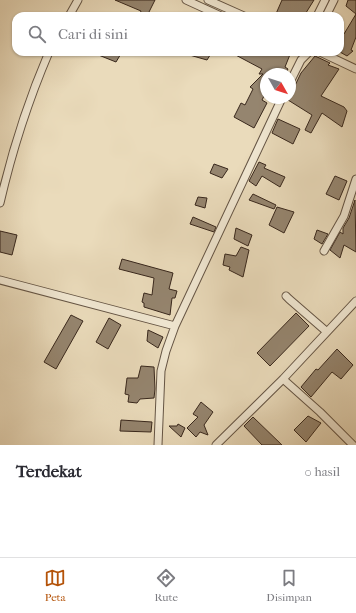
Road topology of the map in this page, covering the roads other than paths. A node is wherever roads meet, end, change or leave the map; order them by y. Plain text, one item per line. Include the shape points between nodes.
1 (78, 0) edge
2 (186, 0) edge
3 (208, 0) edge
4 (325, 0) edge
5 (334, 0) edge
6 (71, 12) edge
7 (213, 12) edge
8 (235, 12) edge
9 (319, 12) edge
10 (328, 12) edge
11 (47, 56) edge
12 (300, 56) edge
13 (328, 56) edge
14 (295, 68) edge
15 (356, 69) edge
16 (279, 104) edge
17 (356, 179) edge
18 (0, 202) edge
19 (324, 251) dead end
20 (0, 280) edge
21 (286, 296) dead end
22 (356, 301) edge
23 (175, 326) junction
24 (327, 332) junction
25 (283, 379) junction
26 (158, 445) edge
27 (216, 445) edge
28 (353, 445) edge

1 - 6 street
2 - 7 street
3 - 8 street
4 - 9 street
5 - 10 street
11 - 18 street via 10,159
12 - 14 street
13 - 15 street
16 - 23 street
17 - 19 street via 344,216
20 - 23 street
21 - 24 street
22 - 24 street
23 - 26 street via 161,371
24 - 25 street
25 - 27 street
25 - 28 street

